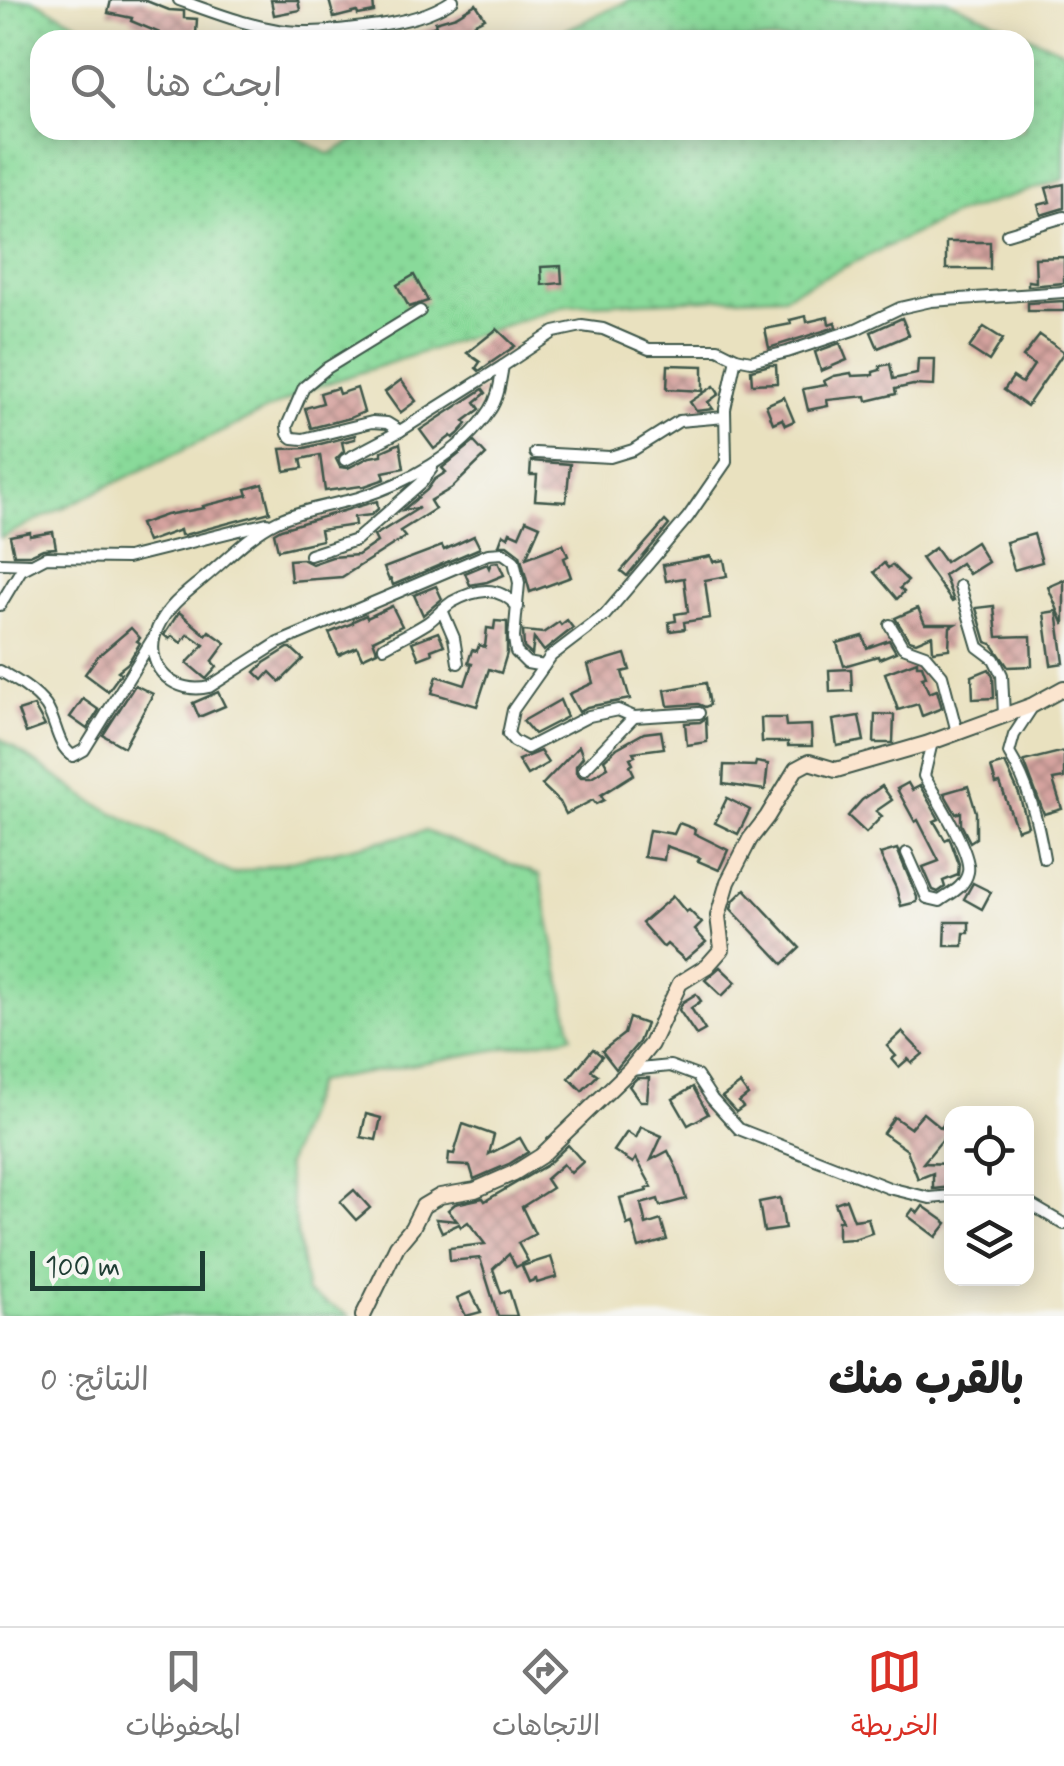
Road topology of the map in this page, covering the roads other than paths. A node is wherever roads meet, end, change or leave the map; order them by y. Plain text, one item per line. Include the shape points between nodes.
1 (178, 0) edge
2 (452, 0) edge
3 (288, 30) edge
4 (331, 30) edge
5 (1064, 217) edge
6 (1007, 234) dead end
7 (1064, 292) edge
8 (420, 312) dead end
9 (736, 358) junction
10 (503, 366) junction
11 (725, 417) junction
12 (400, 431) junction
13 (535, 453) dead end
14 (345, 460) dead end
15 (436, 463) junction
16 (278, 520) junction
17 (310, 555) dead end
18 (0, 564) edge
19 (31, 564) junction
20 (960, 586) dead end
21 (0, 604) edge
22 (518, 606) junction
23 (442, 610) junction
24 (890, 625) dead end
25 (155, 635) junction
26 (384, 646) dead end
27 (458, 663) dead end
28 (544, 666) junction
29 (0, 671) edge
30 (1064, 688) edge
31 (1033, 705) junction
32 (699, 713) dead end
33 (1004, 715) junction
34 (634, 717) junction
35 (958, 732) junction
36 (932, 742) junction
37 (584, 769) dead end
38 (907, 853) dead end
39 (1044, 858) dead end
40 (630, 1070) junction
41 (944, 1197) edge
42 (1034, 1207) edge
43 (1064, 1224) edge
44 (362, 1316) edge

1 - 3 street
2 - 4 street via 403,21
5 - 6 street
7 - 9 street via 932,301 786,352
8 - 12 street via 304,387 287,426 288,434 303,439 372,422
9 - 10 street via 718,349 649,349 582,326 554,332
9 - 11 street
10 - 12 street
10 - 15 street via 490,410
11 - 13 street via 678,421 610,458
11 - 28 street via 726,462 688,517 605,615
12 - 14 street
15 - 16 street via 363,496
15 - 17 street via 356,540
16 - 19 street via 126,558 46,558
16 - 25 street via 168,608
18 - 19 street
19 - 21 street
20 - 33 street via 978,647 1002,674
22 - 23 street via 497,591 473,593
22 - 25 street via 514,560 488,554 278,642 198,690 164,676 154,657
22 - 28 street via 516,652 526,663
23 - 26 street
23 - 27 street
24 - 35 street via 902,647 925,655 942,675
25 - 29 street via 84,750 73,756 46,706
28 - 34 street via 513,710 508,734 514,741 527,748 589,716 618,710
30 - 31 street
31 - 33 street
31 - 39 street via 1010,753 1039,824
32 - 34 street
33 - 35 street
34 - 37 street
35 - 36 street
36 - 38 street via 924,776 969,870 962,885 940,901 927,898
36 - 40 street via 836,770 809,762 796,769 728,882 718,916 722,949 680,982 652,1044
40 - 41 street via 670,1066 696,1076 738,1129 890,1188
40 - 44 street via 541,1156 475,1190 424,1206
42 - 43 street

